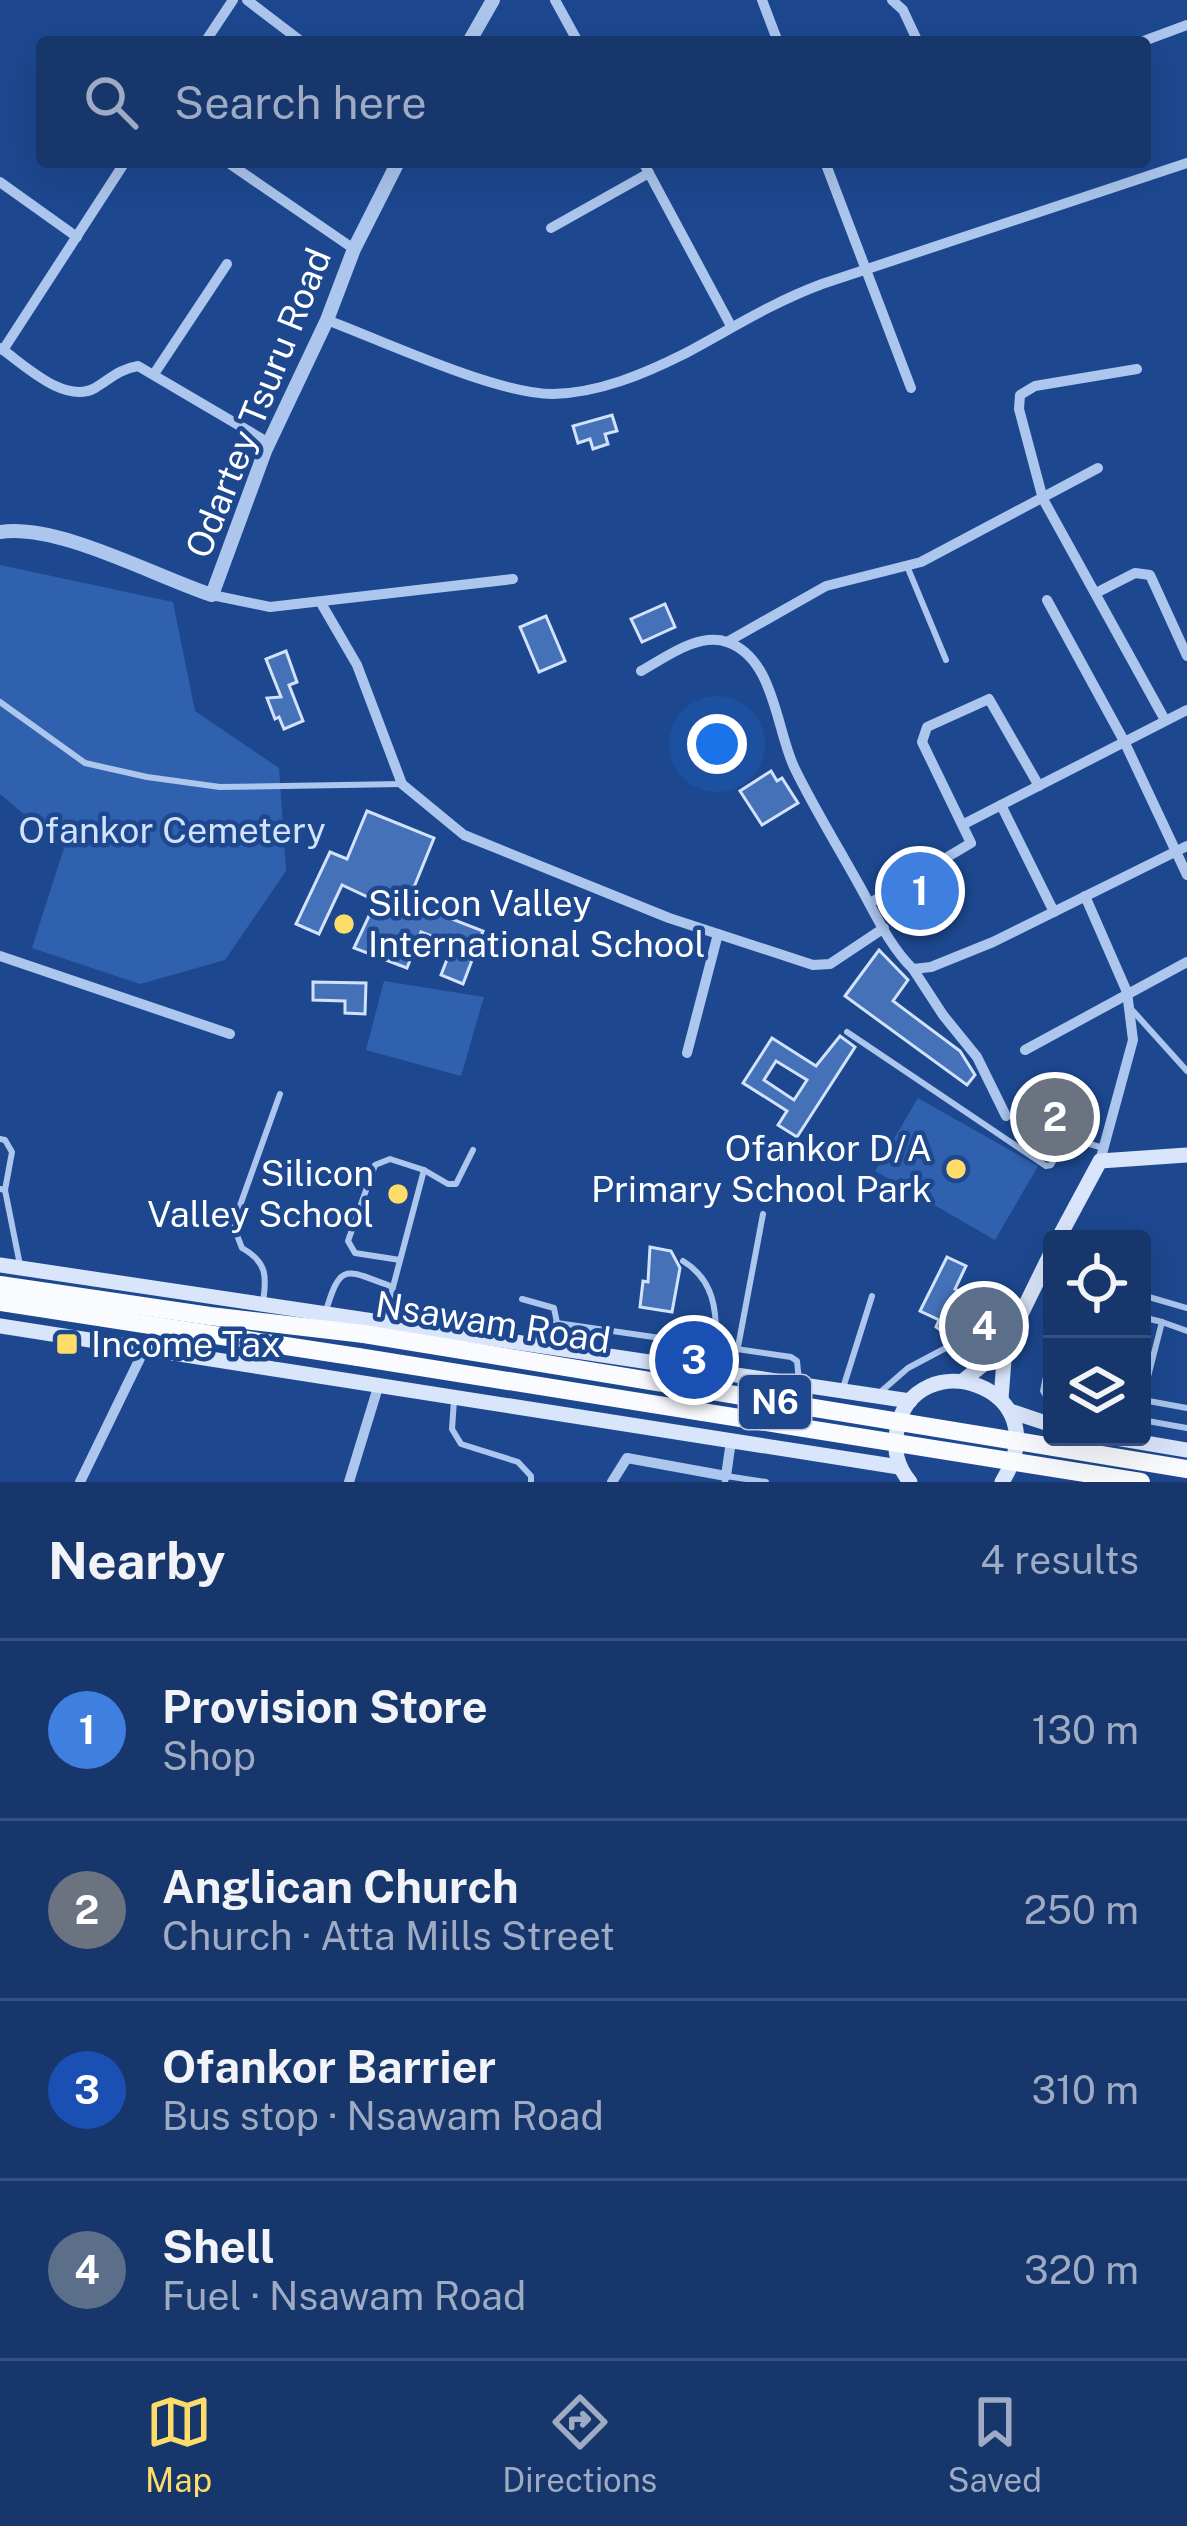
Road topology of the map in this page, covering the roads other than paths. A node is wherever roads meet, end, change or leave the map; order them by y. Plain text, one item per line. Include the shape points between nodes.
1 (233, 0) edge
2 (247, 0) edge
3 (493, 0) edge
4 (555, 0) edge
5 (761, 0) edge
6 (892, 0) edge
7 (1187, 25) edge
8 (209, 36) edge
9 (294, 36) edge
10 (472, 36) edge
11 (575, 36) edge
12 (776, 36) edge
13 (915, 36) edge
14 (1151, 38) edge
15 (1187, 163) edge
16 (121, 168) edge
17 (236, 168) edge
18 (395, 168) edge
19 (646, 168) edge
20 (827, 168) edge
21 (0, 182) edge
22 (551, 228) dead end
23 (77, 236) junction
24 (354, 249) junction
25 (227, 264) dead end
26 (866, 271) junction
27 (327, 320) junction
28 (731, 326) junction
29 (2, 349) edge
30 (15, 358) junction
31 (0, 368) edge
32 (1137, 369) dead end
33 (154, 374) junction
34 (911, 388) dead end
35 (269, 442) junction
36 (1098, 469) dead end
37 (1043, 499) junction
38 (0, 532) edge
39 (907, 566) junction
40 (513, 579) dead end
41 (1096, 593) junction
42 (212, 595) junction
43 (1048, 600) dead end
44 (321, 603) junction
45 (728, 642) junction
46 (1187, 656) edge
47 (946, 660) dead end
48 (641, 671) dead end
49 (0, 702) edge
50 (1187, 710) edge
51 (1166, 720) junction
52 (1124, 741) junction
53 (402, 784) junction
54 (1039, 786) junction
55 (1001, 805) junction
56 (964, 824) junction
57 (1187, 846) edge
58 (1174, 853) junction
59 (1187, 875) edge
60 (1085, 896) junction
61 (870, 903) junction
62 (1054, 912) junction
63 (884, 928) junction
64 (718, 934) junction
65 (0, 956) edge
66 (1187, 962) edge
67 (913, 969) junction
68 (1127, 992) junction
69 (1130, 1008) junction
70 (847, 1032) dead end
71 (230, 1034) dead end
72 (1024, 1050) dead end
73 (687, 1052) dead end
74 (1187, 1071) edge
75 (280, 1094) dead end
76 (1006, 1116) dead end
77 (0, 1139) edge
78 (473, 1150) dead end
79 (1102, 1155) junction
80 (1187, 1155) edge
81 (424, 1170) junction
82 (3, 1190) edge
83 (763, 1214) dead end
84 (1065, 1230) edge
85 (400, 1260) junction
86 (683, 1261) dead end
87 (0, 1265) edge
88 (21, 1268) junction
89 (1043, 1274) edge
90 (0, 1285) edge
91 (393, 1287) junction
92 (872, 1296) dead end
93 (1151, 1298) edge
94 (522, 1299) dead end
95 (0, 1302) edge
96 (262, 1306) junction
97 (1187, 1308) edge
98 (999, 1315) dead end
99 (325, 1316) junction
100 (1151, 1319) edge
101 (1018, 1322) junction
102 (1162, 1322) junction
103 (556, 1323) junction
104 (383, 1325) junction
105 (0, 1326) edge
106 (1187, 1331) edge
107 (988, 1336) dead end
108 (959, 1341) dead end
109 (716, 1344) junction
110 (1006, 1345) junction
111 (528, 1346) junction
112 (738, 1347) junction
113 (145, 1348) junction
114 (1151, 1365) edge
115 (964, 1381) junction
116 (379, 1384) junction
117 (799, 1385) junction
118 (842, 1391) junction
119 (454, 1396) junction
120 (875, 1396) junction
121 (910, 1401) junction
122 (1151, 1402) edge
123 (1005, 1405) junction
124 (1187, 1408) edge
125 (1043, 1421) edge
126 (1151, 1422) edge
127 (1187, 1428) edge
128 (731, 1441) junction
129 (1151, 1444) edge
130 (1187, 1450) edge
131 (899, 1467) junction
132 (1187, 1469) edge
133 (725, 1479) edge
134 (80, 1482) edge
135 (349, 1482) edge
136 (530, 1482) edge
137 (613, 1482) edge
138 (766, 1482) edge
139 (910, 1482) edge
140 (1002, 1482) edge
141 (1141, 1482) edge

1 - 8 street
2 - 9 street
3 - 10 street
4 - 11 street
5 - 12 street
6 - 13 street
7 - 14 street
15 - 26 street
16 - 23 street
17 - 24 street
18 - 24 street, Odartey Tsuru Road
19 - 22 street
19 - 28 street
20 - 26 street
21 - 23 street
23 - 29 street
24 - 27 street, Odartey Tsuru Road
25 - 33 street
26 - 28 street
26 - 34 street
27 - 28 street via 493,382 549,394 612,385
27 - 35 street, Odartey Tsuru Road
29 - 30 street
30 - 31 street
30 - 33 street via 75,393 123,369
32 - 37 street via 1019,395
33 - 35 street
35 - 42 street, Odartey Tsuru Road
36 - 37 street
37 - 39 street
37 - 41 street
38 - 42 street, Odartey Tsuru Road via 24,528 72,542
39 - 45 street via 826,586
39 - 47 lane
40 - 44 street
41 - 46 street via 1135,573 1150,575
41 - 51 street
42 - 44 street via 254,606
43 - 52 street
44 - 53 street via 357,664
45 - 48 street via 688,646
45 - 61 street via 760,672 792,765
49 - 53 lane via 85,764 147,777 220,787
50 - 51 street
51 - 52 street
52 - 54 street
52 - 58 street
53 - 64 street via 493,850
54 - 55 street
54 - 56 street via 989,699 927,727 922,742
55 - 56 street
55 - 62 street
56 - 61 street via 967,846
57 - 58 street
58 - 59 street
58 - 60 street
60 - 62 street
60 - 68 street
61 - 63 street
62 - 67 street
63 - 64 street via 830,964
63 - 67 street
64 - 73 street
65 - 71 street
66 - 68 street
67 - 76 street via 977,1057
68 - 69 street
68 - 72 street
69 - 74 lane
69 - 79 street via 1133,1040
70 - 79 lane via 1046,1166 1067,1138
75 - 96 lane via 233,1225 267,1275
77 - 82 lane via 12,1152
78 - 81 lane via 456,1184
79 - 80 main road
79 - 84 main road
81 - 85 lane
81 - 85 lane via 390,1159 375,1166 348,1240 355,1253
82 - 88 lane
83 - 112 lane
85 - 91 lane
86 - 109 lane via 715,1300
87 - 88 main road
88 - 96 main road
89 - 101 main road
90 - 132 highway, Nsawam Road / N6, bridge via 364,1334
91 - 99 lane via 342,1275
91 - 104 lane
92 - 118 lane
93 - 97 lane
94 - 103 lane via 554,1308
95 - 141 highway, Nsawam Road / N6, bridge
96 - 99 main road
98 - 101 lane
99 - 104 main road
100 - 102 lane
101 - 110 main road
102 - 106 lane
102 - 114 lane
103 - 109 lane
103 - 111 lane
104 - 111 main road
105 - 113 main road
107 - 110 lane
108 - 120 lane
109 - 112 lane
110 - 115 main road
110 - 123 main road
111 - 117 main road
112 - 117 lane via 791,1357
113 - 116 main road
113 - 134 street
115 - 121 main road via 944,1382
115 - 123 main road
116 - 119 main road
116 - 135 street
117 - 118 main road
118 - 120 main road
119 - 128 main road
119 - 136 lane via 452,1429 461,1444 518,1462
120 - 121 main road
121 - 131 main road via 898,1420
122 - 124 lane
123 - 125 main road
123 - 140 main road via 1018,1436
126 - 127 lane
128 - 131 main road
128 - 133 street
129 - 130 main road
131 - 139 main road
133 - 137 street via 627,1458
133 - 138 lane

